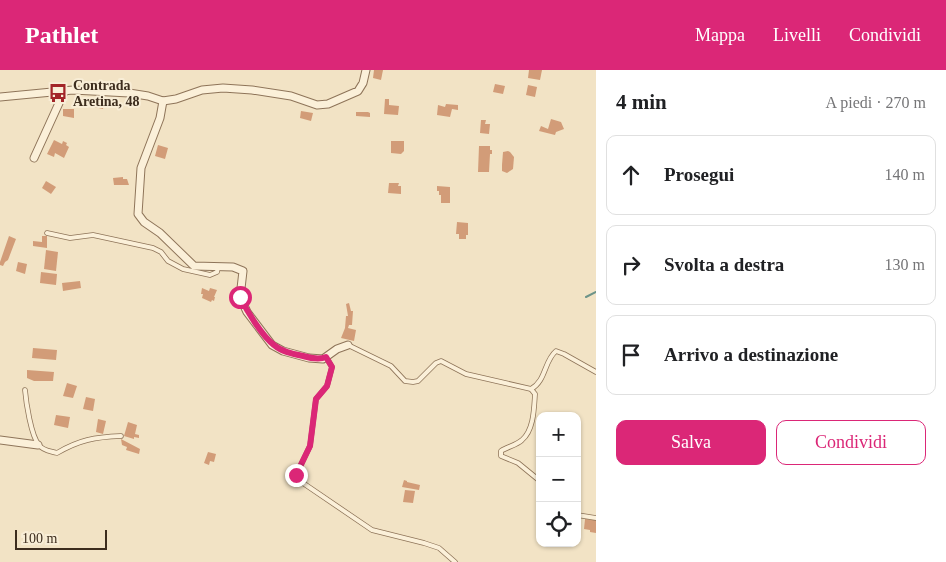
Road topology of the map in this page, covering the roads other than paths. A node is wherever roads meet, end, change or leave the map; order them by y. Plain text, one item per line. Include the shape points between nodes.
1 (366, 70) edge
2 (65, 90) junction
3 (0, 97) edge
4 (163, 101) junction
5 (34, 158) dead end
6 (47, 233) dead end
7 (218, 267) junction
8 (348, 345) joint
9 (326, 357) junction
10 (596, 372) edge
11 (531, 389) junction
12 (25, 390) dead end
13 (121, 436) dead end
14 (0, 440) edge
15 (38, 445) junction
16 (536, 478) edge
17 (581, 516) edge
18 (596, 518) edge
19 (455, 562) edge

1 - 4 street via 358,91 328,104 317,105 291,96 224,88 202,90
2 - 3 street
2 - 4 street via 148,96
2 - 5 street
4 - 7 street via 141,168 138,214 194,266
6 - 7 lane via 70,238 93,235 153,248 183,269 210,275 217,272
7 - 9 street via 243,271 240,297 272,345 309,358
8 - 9 street
8 - 11 lane via 391,366 405,381 418,381 441,361 466,374
9 - 19 lane via 332,367 327,386 316,399 310,446 296,475 300,481 372,530 439,548
10 - 11 lane via 556,351 542,377
11 - 16 lane via 535,394 528,433 521,441 501,451 501,456 518,463
12 - 15 lane via 28,414
13 - 15 lane via 73,443 57,453
14 - 15 street
17 - 18 lane

